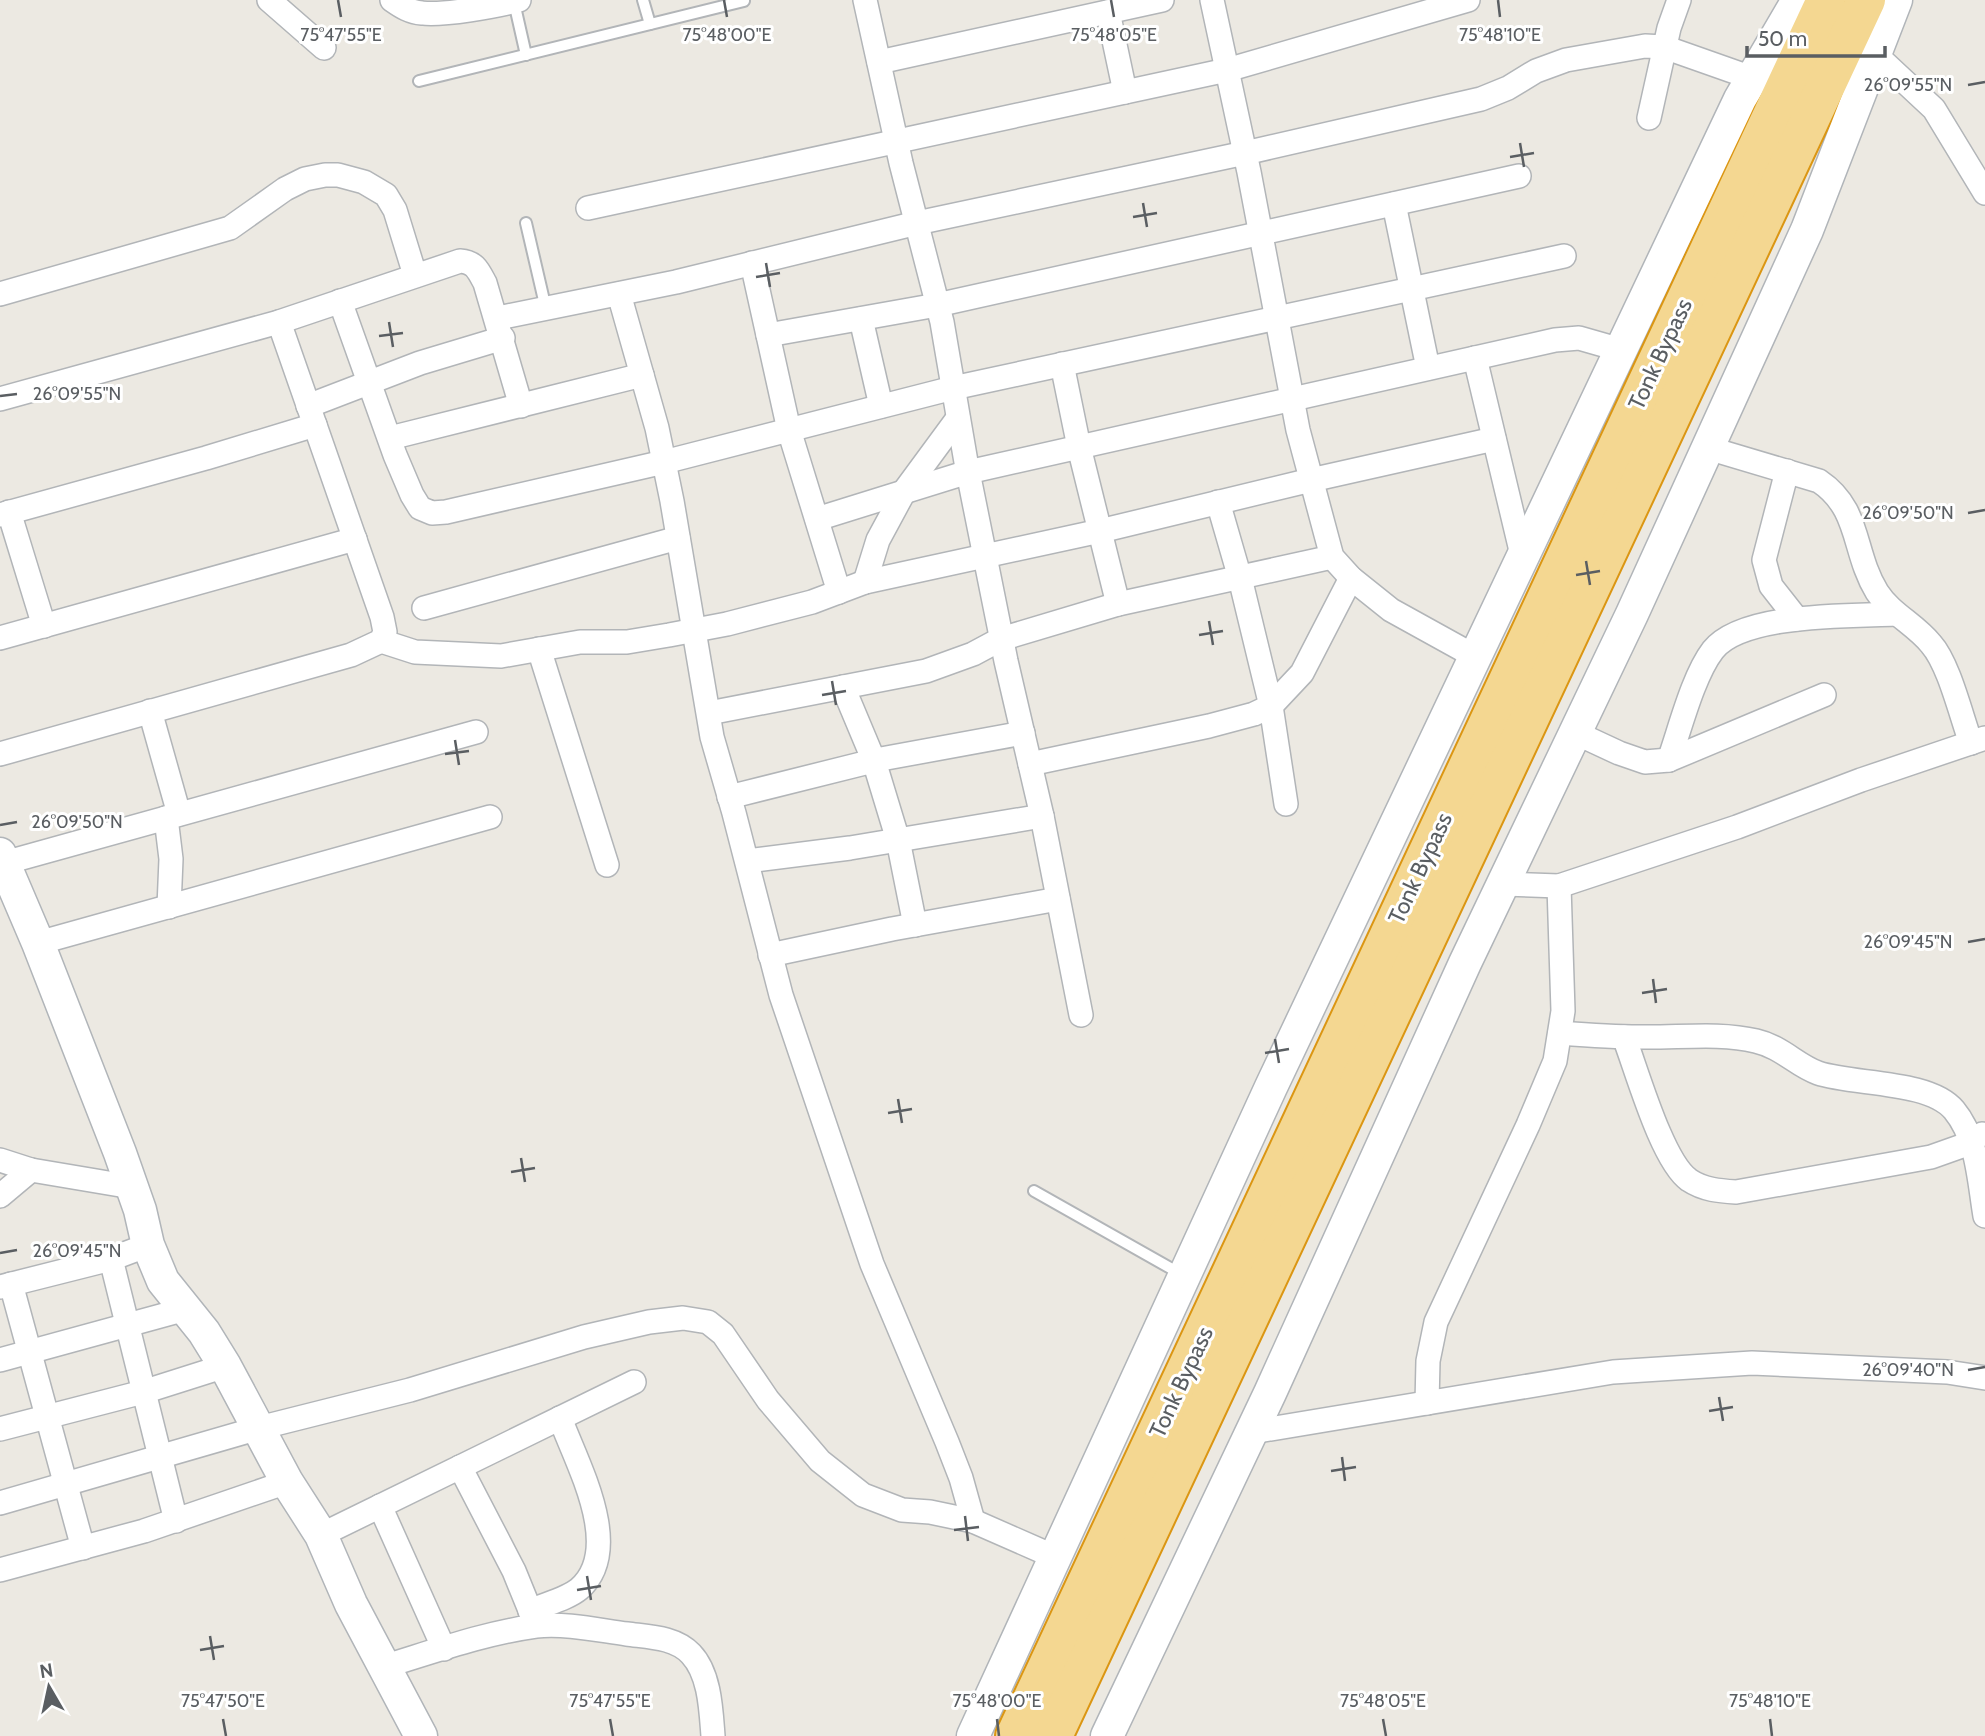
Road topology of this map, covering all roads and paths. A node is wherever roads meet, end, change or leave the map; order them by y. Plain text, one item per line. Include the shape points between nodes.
1 (270, 0) edge
2 (392, 0) edge
3 (865, 0) edge
4 (1162, 0) edge
5 (1212, 0) edge
6 (1468, 0) edge
7 (1679, 0) edge
8 (1798, 0) edge
9 (1826, 0) edge
10 (1866, 0) edge
11 (1896, 0) edge
12 (517, 1) edge
13 (744, 1) edge
14 (645, 6) edge
15 (1396, 10) edge
16 (1108, 12) junction
17 (650, 24) junction
18 (524, 43) junction
19 (1664, 47) junction
20 (324, 48) dead end
21 (1874, 53) junction
22 (879, 62) junction
23 (1227, 70) junction
24 (1752, 78) junction
25 (419, 81) dead end
26 (1125, 92) junction
27 (1649, 118) dead end
28 (897, 141) junction
29 (1245, 153) junction
30 (1519, 176) dead end
31 (1985, 193) edge
32 (1394, 204) junction
33 (588, 208) dead end
34 (526, 223) dead end
35 (917, 223) junction
36 (1261, 234) junction
37 (1563, 256) dead end
38 (752, 263) junction
39 (415, 275) junction
40 (1412, 289) junction
41 (0, 294) edge
42 (620, 294) junction
43 (340, 301) junction
44 (937, 305) junction
45 (546, 309) junction
46 (1276, 318) junction
47 (861, 319) junction
48 (279, 322) junction
49 (500, 328) junction
50 (768, 335) junction
51 (1621, 350) junction
52 (1475, 358) junction
53 (1062, 364) junction
54 (1428, 369) junction
55 (642, 374) junction
56 (371, 382) junction
57 (953, 388) junction
58 (0, 399) edge
59 (1292, 399) junction
60 (521, 406) junction
61 (881, 406) junction
62 (311, 415) junction
63 (958, 418) junction
64 (789, 430) junction
65 (390, 438) junction
66 (1494, 439) junction
67 (1079, 447) junction
68 (1708, 448) junction
69 (664, 461) junction
70 (1787, 471) junction
71 (968, 472) junction
72 (1311, 480) junction
73 (905, 490) junction
74 (1218, 502) junction
75 (5, 513) edge
76 (817, 519) junction
77 (1100, 531) junction
78 (678, 538) junction
79 (355, 539) junction
80 (985, 555) junction
81 (1332, 557) junction
82 (1523, 559) junction
83 (1240, 578) junction
84 (1351, 578) junction
85 (865, 582) junction
86 (839, 592) junction
87 (1118, 604) junction
88 (424, 608) dead end
89 (1895, 614) junction
90 (1797, 619) junction
91 (44, 626) junction
92 (694, 630) junction
93 (0, 638) edge
94 (1001, 639) junction
95 (381, 641) junction
96 (539, 649) junction
97 (1476, 657) junction
98 (843, 687) junction
99 (1825, 695) dead end
100 (1271, 706) junction
101 (150, 711) junction
102 (709, 713) junction
103 (476, 732) dead end
104 (1023, 733) junction
105 (1576, 733) junction
106 (1978, 741) edge
107 (0, 754) edge
108 (1669, 760) junction
109 (874, 761) junction
110 (1030, 764) junction
111 (729, 797) junction
112 (1286, 804) dead end
113 (173, 816) junction
114 (1042, 816) junction
115 (490, 817) dead end
116 (898, 840) junction
117 (2, 859) edge
118 (747, 861) junction
119 (607, 865) dead end
120 (1503, 884) junction
121 (1559, 886) junction
122 (8, 896) edge
123 (1058, 899) junction
124 (169, 906) junction
125 (915, 925) junction
126 (38, 943) junction
127 (771, 955) junction
128 (1080, 1015) dead end
129 (1560, 1033) junction
130 (1624, 1037) junction
131 (1978, 1136) edge
132 (0, 1160) edge
133 (31, 1170) junction
134 (132, 1187) junction
135 (1034, 1191) dead end
136 (0, 1196) edge
137 (1985, 1216) edge
138 (148, 1245) junction
139 (111, 1259) junction
140 (1184, 1276) junction
141 (5, 1286) edge
142 (186, 1309) junction
143 (126, 1325) junction
144 (30, 1352) junction
145 (0, 1360) edge
146 (225, 1366) junction
147 (1985, 1378) edge
148 (634, 1382) dead end
149 (143, 1392) junction
150 (1427, 1403) junction
151 (47, 1417) junction
152 (560, 1418) junction
153 (259, 1428) junction
154 (0, 1430) edge
155 (1252, 1432) junction
156 (160, 1458) junction
157 (460, 1467) junction
158 (287, 1482) junction
159 (66, 1485) junction
160 (0, 1503) edge
161 (380, 1506) junction
162 (176, 1521) junction
163 (973, 1521) junction
164 (321, 1535) junction
165 (83, 1548) junction
166 (1055, 1557) junction
167 (0, 1570) edge
168 (533, 1618) junction
169 (444, 1649) junction
170 (386, 1666) junction
171 (421, 1736) edge
172 (713, 1736) edge
173 (973, 1736) edge
174 (1016, 1736) edge
175 (1053, 1736) edge
176 (1107, 1736) edge

1 - 20 street
2 - 12 street via 424,14
3 - 22 street
4 - 16 street
5 - 23 street
6 - 15 street
7 - 19 street
8 - 24 street
9 - 174 highway, Tonk Bypass
10 - 175 highway
11 - 21 street
12 - 18 lane
13 - 17 lane
14 - 17 lane
15 - 23 street
16 - 22 street
16 - 26 street
17 - 18 lane
18 - 25 lane
19 - 24 street
19 - 27 street
19 - 29 street via 1566,60 1481,99
21 - 31 street via 1934,109
21 - 68 street via 1807,230
22 - 28 street
23 - 26 street
23 - 29 street
24 - 51 street
26 - 28 street
28 - 33 street
28 - 35 street
29 - 35 street
29 - 36 street
30 - 32 street
32 - 36 street
32 - 40 street
34 - 45 lane
35 - 38 street
35 - 44 street
36 - 44 street
36 - 46 street
37 - 40 street
38 - 42 street
38 - 50 street
39 - 41 street via 386,195 364,182 325,175 285,189 230,228
39 - 43 street
39 - 49 street via 448,264 468,262 477,267
40 - 46 street
40 - 54 street
42 - 45 street
42 - 55 street
43 - 48 street
43 - 56 street
44 - 47 street
44 - 57 street
45 - 49 street
46 - 53 street
46 - 59 street
47 - 50 street
47 - 61 street
48 - 58 street
48 - 62 street
49 - 56 street
49 - 60 street
50 - 64 street
51 - 52 street via 1579,338
51 - 82 street
52 - 54 street
52 - 66 street
53 - 57 street
53 - 67 street
54 - 59 street
55 - 60 street
55 - 69 street
56 - 62 street
56 - 65 street
57 - 61 street
57 - 63 street
59 - 67 street
59 - 72 street
60 - 65 street
61 - 64 street
62 - 75 street via 206,458
62 - 79 street
63 - 71 street
63 - 73 street
64 - 69 street
64 - 76 street
65 - 69 street via 412,495 420,508 432,513
66 - 72 street
66 - 82 street
67 - 71 street
67 - 77 street
68 - 70 street
68 - 105 street
69 - 78 street
70 - 89 street via 1835,491 1848,512 1864,566
70 - 90 street via 1764,560 1771,586
71 - 73 street
71 - 80 street
72 - 74 street
72 - 81 street
73 - 76 street
73 - 85 street via 878,540
74 - 77 street
74 - 83 street
75 - 91 street
76 - 86 street
77 - 80 street
77 - 87 street
78 - 88 street
78 - 92 street
79 - 91 street
79 - 95 street via 382,617 385,632
80 - 85 street
80 - 94 street
81 - 83 street
81 - 84 street
82 - 97 street
83 - 87 street
83 - 100 street
84 - 97 street via 1391,610
84 - 100 street via 1302,673
85 - 86 street
86 - 92 street
87 - 94 street
89 - 90 street
89 - 106 street via 1931,643 1941,658
90 - 108 street via 1758,625 1715,647
91 - 93 street
92 - 96 street via 627,642 580,642
92 - 102 street
94 - 98 street via 926,671
94 - 104 street
95 - 96 street via 415,652 455,656 501,656
95 - 101 street via 351,654
96 - 119 street
97 - 140 street
98 - 102 street
98 - 109 street
99 - 108 street
100 - 110 street via 1209,726
100 - 112 street
101 - 107 street
101 - 113 street
102 - 111 street
103 - 113 street
104 - 109 street
104 - 110 street
105 - 108 street via 1645,762
105 - 120 street
106 - 121 street
109 - 111 street
109 - 116 street
110 - 114 street
111 - 118 street
113 - 117 street
113 - 124 street
114 - 116 street
114 - 123 street
115 - 124 street
116 - 118 street
116 - 125 street
117 - 122 street
118 - 127 street
120 - 121 street
120 - 155 street
121 - 129 street
122 - 126 street
123 - 125 street
123 - 128 street
124 - 126 street
125 - 127 street
126 - 134 street
127 - 163 street via 872,1264 947,1442
129 - 130 street
129 - 150 street via 1555,1061 1534,1112 1436,1322 1428,1361
130 - 131 street via 1757,1041 1784,1051 1818,1073 1940,1098
130 - 131 street via 1676,1167 1712,1190 1737,1192 1931,1157
131 - 137 street
132 - 133 street
133 - 134 street
133 - 136 street
134 - 138 street
135 - 140 lane
138 - 139 street
138 - 142 street via 163,1281
139 - 141 street
139 - 143 street
140 - 166 street
141 - 144 street
142 - 143 street
142 - 146 street
143 - 144 street
143 - 149 street
144 - 145 street
144 - 151 street
146 - 149 street
146 - 153 street
147 - 150 street via 1947,1372 1752,1363 1613,1372
148 - 152 street
149 - 151 street
149 - 156 street
150 - 155 street
151 - 154 street
151 - 159 street
152 - 157 street
152 - 168 street via 597,1521 599,1555 593,1573 578,1590
153 - 156 street
153 - 158 street
153 - 163 street via 410,1390 584,1337 683,1318 708,1322 723,1334 768,1400 820,1461 863,1495 902,1510
155 - 176 street
156 - 159 street
156 - 162 street
157 - 161 street
157 - 168 street
158 - 162 street
158 - 164 street
159 - 160 street
159 - 165 street
161 - 164 street
161 - 169 street
162 - 165 street
163 - 166 street
164 - 170 street via 351,1604
165 - 167 street
166 - 173 street
168 - 169 street
168 - 172 street via 677,1643 693,1656 704,1675
169 - 170 street
170 - 171 street

